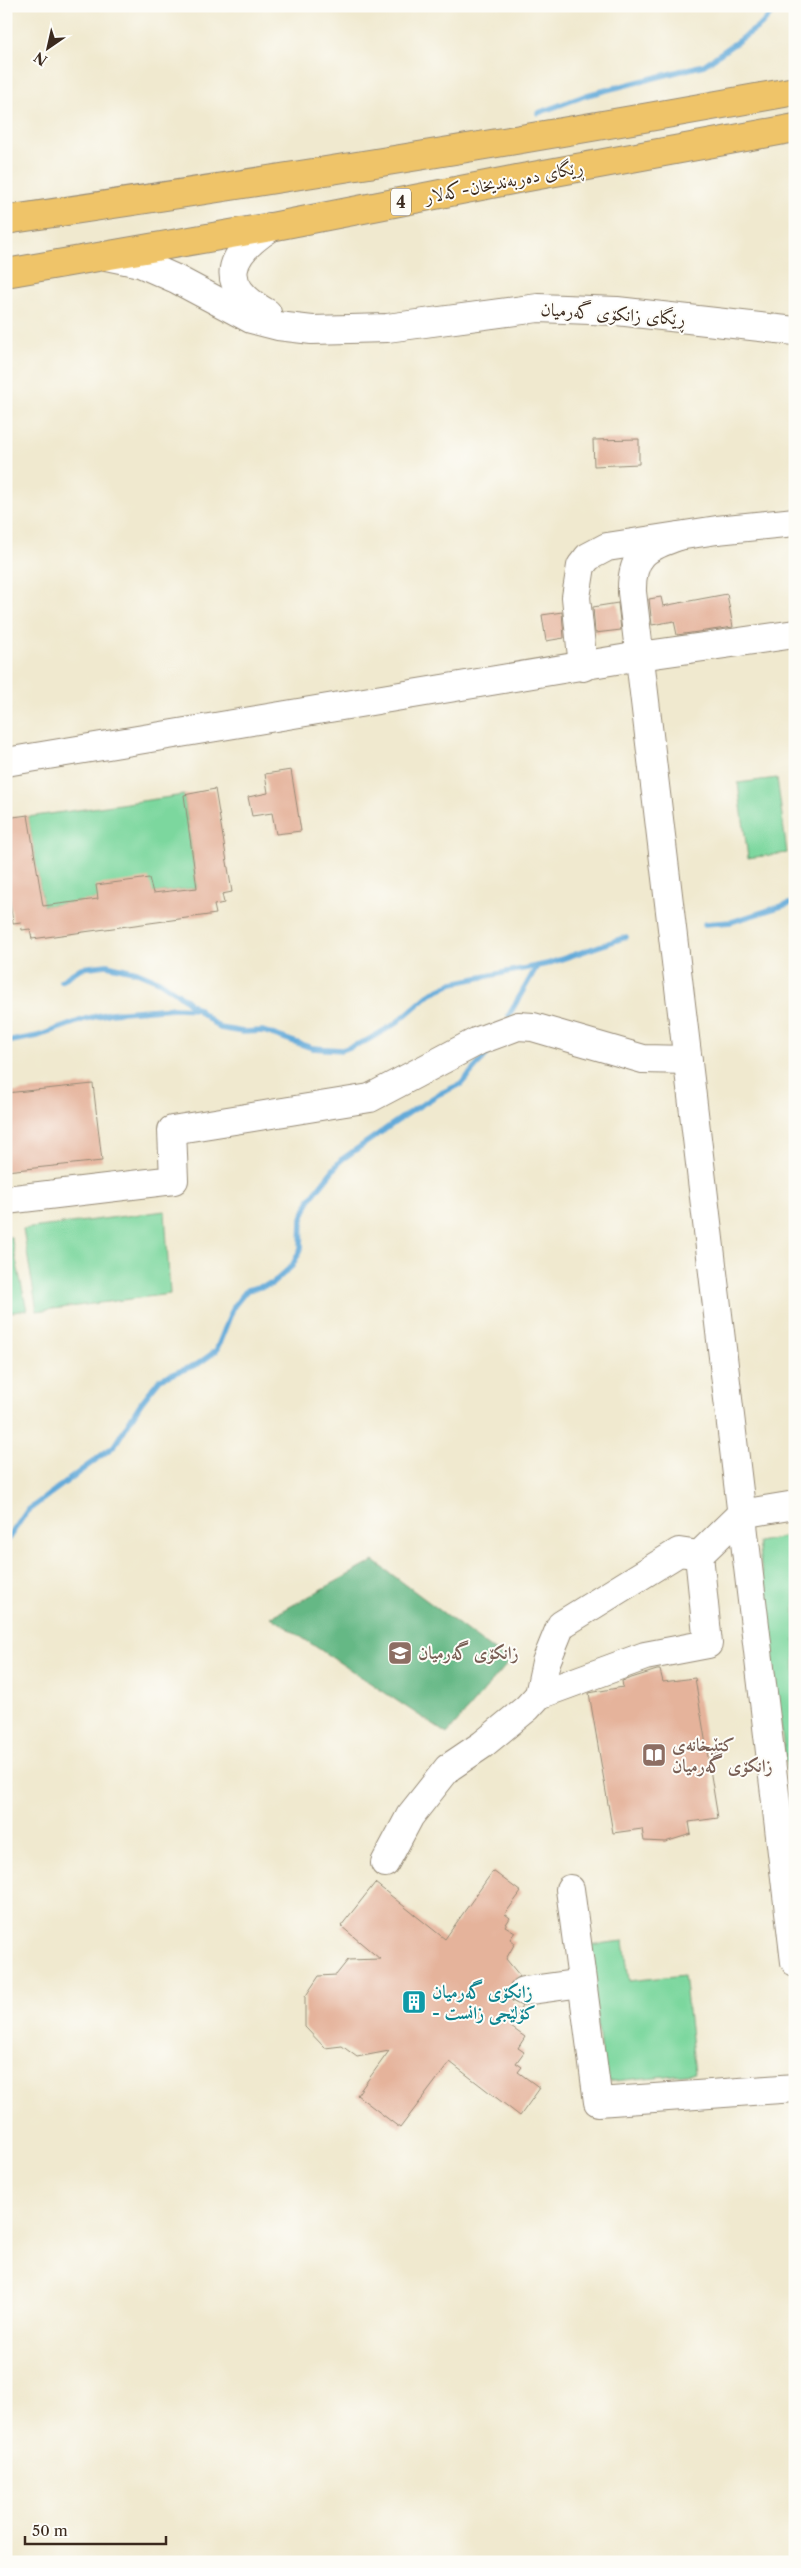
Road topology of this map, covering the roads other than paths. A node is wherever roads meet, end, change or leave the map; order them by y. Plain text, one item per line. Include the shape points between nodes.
1 (795, 91) edge
2 (795, 128) edge
3 (6, 220) edge
4 (271, 228) junction
5 (106, 256) junction
6 (6, 273) edge
7 (312, 330) junction
8 (795, 331) edge
9 (795, 522) edge
10 (679, 536) junction
11 (795, 634) edge
12 (640, 656) junction
13 (582, 667) junction
14 (6, 762) edge
15 (688, 1060) junction
16 (6, 1200) edge
17 (795, 1505) edge
18 (742, 1514) junction
19 (699, 1555) junction
20 (540, 1695) junction
21 (385, 1863) dead end
22 (570, 1889) dead end
23 (795, 1962) edge
24 (582, 1983) junction
25 (524, 1991) dead end
26 (795, 2088) edge

1 - 3 highway, ڕێگای دەربەندیخان-کەلار via 332,171
2 - 4 highway, ڕێگای دەربەندیخان-کەلار / 4
4 - 5 highway, ڕێگای دەربەندیخان-کەلار / 4
4 - 7 street via 240,254 234,271 235,286 261,310
5 - 6 highway, ڕێگای دەربەندیخان-کەلار / 4
5 - 7 street via 140,263 176,278 251,318 278,326
7 - 8 street, ڕێگای زانکۆی گەرمیان via 387,328 538,308 617,311
9 - 10 street
10 - 12 street via 649,548 636,562 632,586
10 - 13 street via 607,547 588,557 581,566 576,596
11 - 12 street
12 - 13 street
12 - 15 street
13 - 14 street
15 - 16 street via 643,1059 533,1027 518,1026 478,1041 370,1098 172,1130 174,1180
15 - 18 street
17 - 18 street
18 - 19 street
18 - 23 street
19 - 20 street via 679,1552 561,1625 546,1662
19 - 20 street via 708,1644 645,1656
20 - 21 street via 482,1745 448,1768 410,1816
22 - 24 street
24 - 25 street
24 - 26 street via 598,2102

